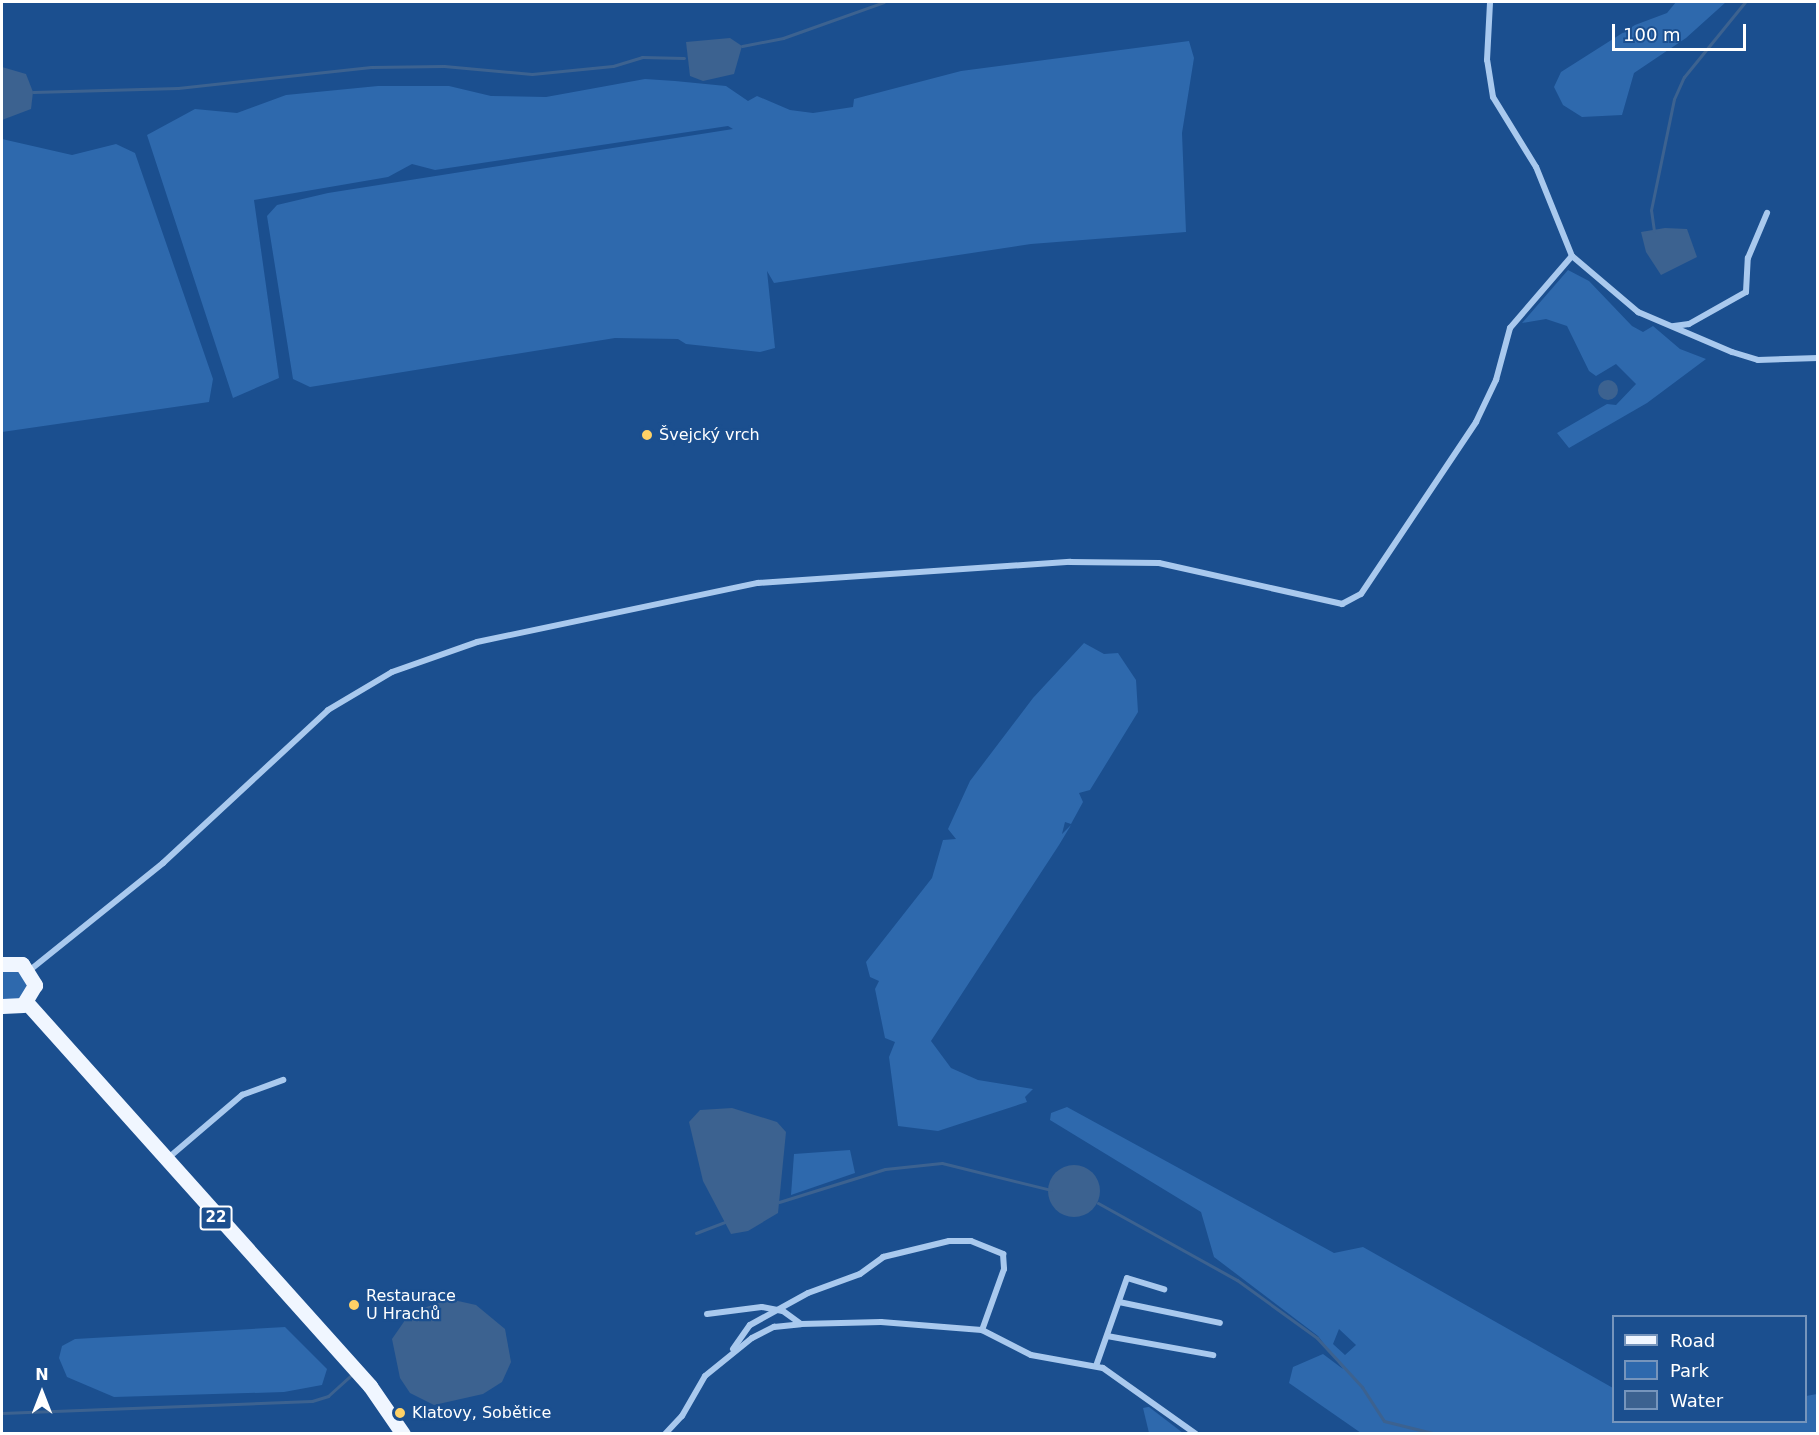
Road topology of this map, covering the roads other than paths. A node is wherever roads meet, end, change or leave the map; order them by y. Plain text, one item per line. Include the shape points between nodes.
1 (1490, 2) edge
2 (1767, 213) dead end
3 (1572, 256) junction
4 (1670, 326) junction
5 (1818, 358) edge
6 (2, 964) edge
7 (30, 970) junction
8 (27, 1003) junction
9 (2, 1006) edge
10 (283, 1080) dead end
11 (164, 1161) junction
12 (1164, 1289) dead end
13 (1119, 1302) junction
14 (783, 1311) junction
15 (707, 1314) dead end
16 (1220, 1323) dead end
17 (801, 1324) junction
18 (982, 1330) junction
19 (1107, 1336) junction
20 (733, 1351) junction
21 (1212, 1356) dead end
22 (1096, 1366) junction
23 (403, 1434) edge
24 (665, 1434) edge
25 (1196, 1434) edge

1 - 3 street via 1487,60 1493,97 1536,167
2 - 4 street via 1748,258 1746,292 1689,324
3 - 4 street via 1618,298
3 - 7 street via 1516,319 1476,422 1361,594 1352,600 1323,601 1159,563 1070,562 758,583 477,642 392,672 328,710 163,863
4 - 5 street via 1758,360
6 - 7 main road via 17,962
7 - 8 main road via 35,984
8 - 9 main road
8 - 11 main road, 22
10 - 11 street via 242,1095
11 - 23 main road, 22 via 370,1386
12 - 13 street via 1127,1278
13 - 16 street
13 - 19 street
14 - 15 street via 743,1307
14 - 17 street
14 - 18 street via 808,1293 860,1275 884,1257 971,1241 1003,1254 1005,1261
14 - 20 street via 750,1325
17 - 18 street via 921,1323
17 - 20 street via 774,1327
18 - 22 street via 1032,1355
19 - 21 street
19 - 22 street
20 - 24 street via 700,1382 682,1416
22 - 25 street via 1144,1392

